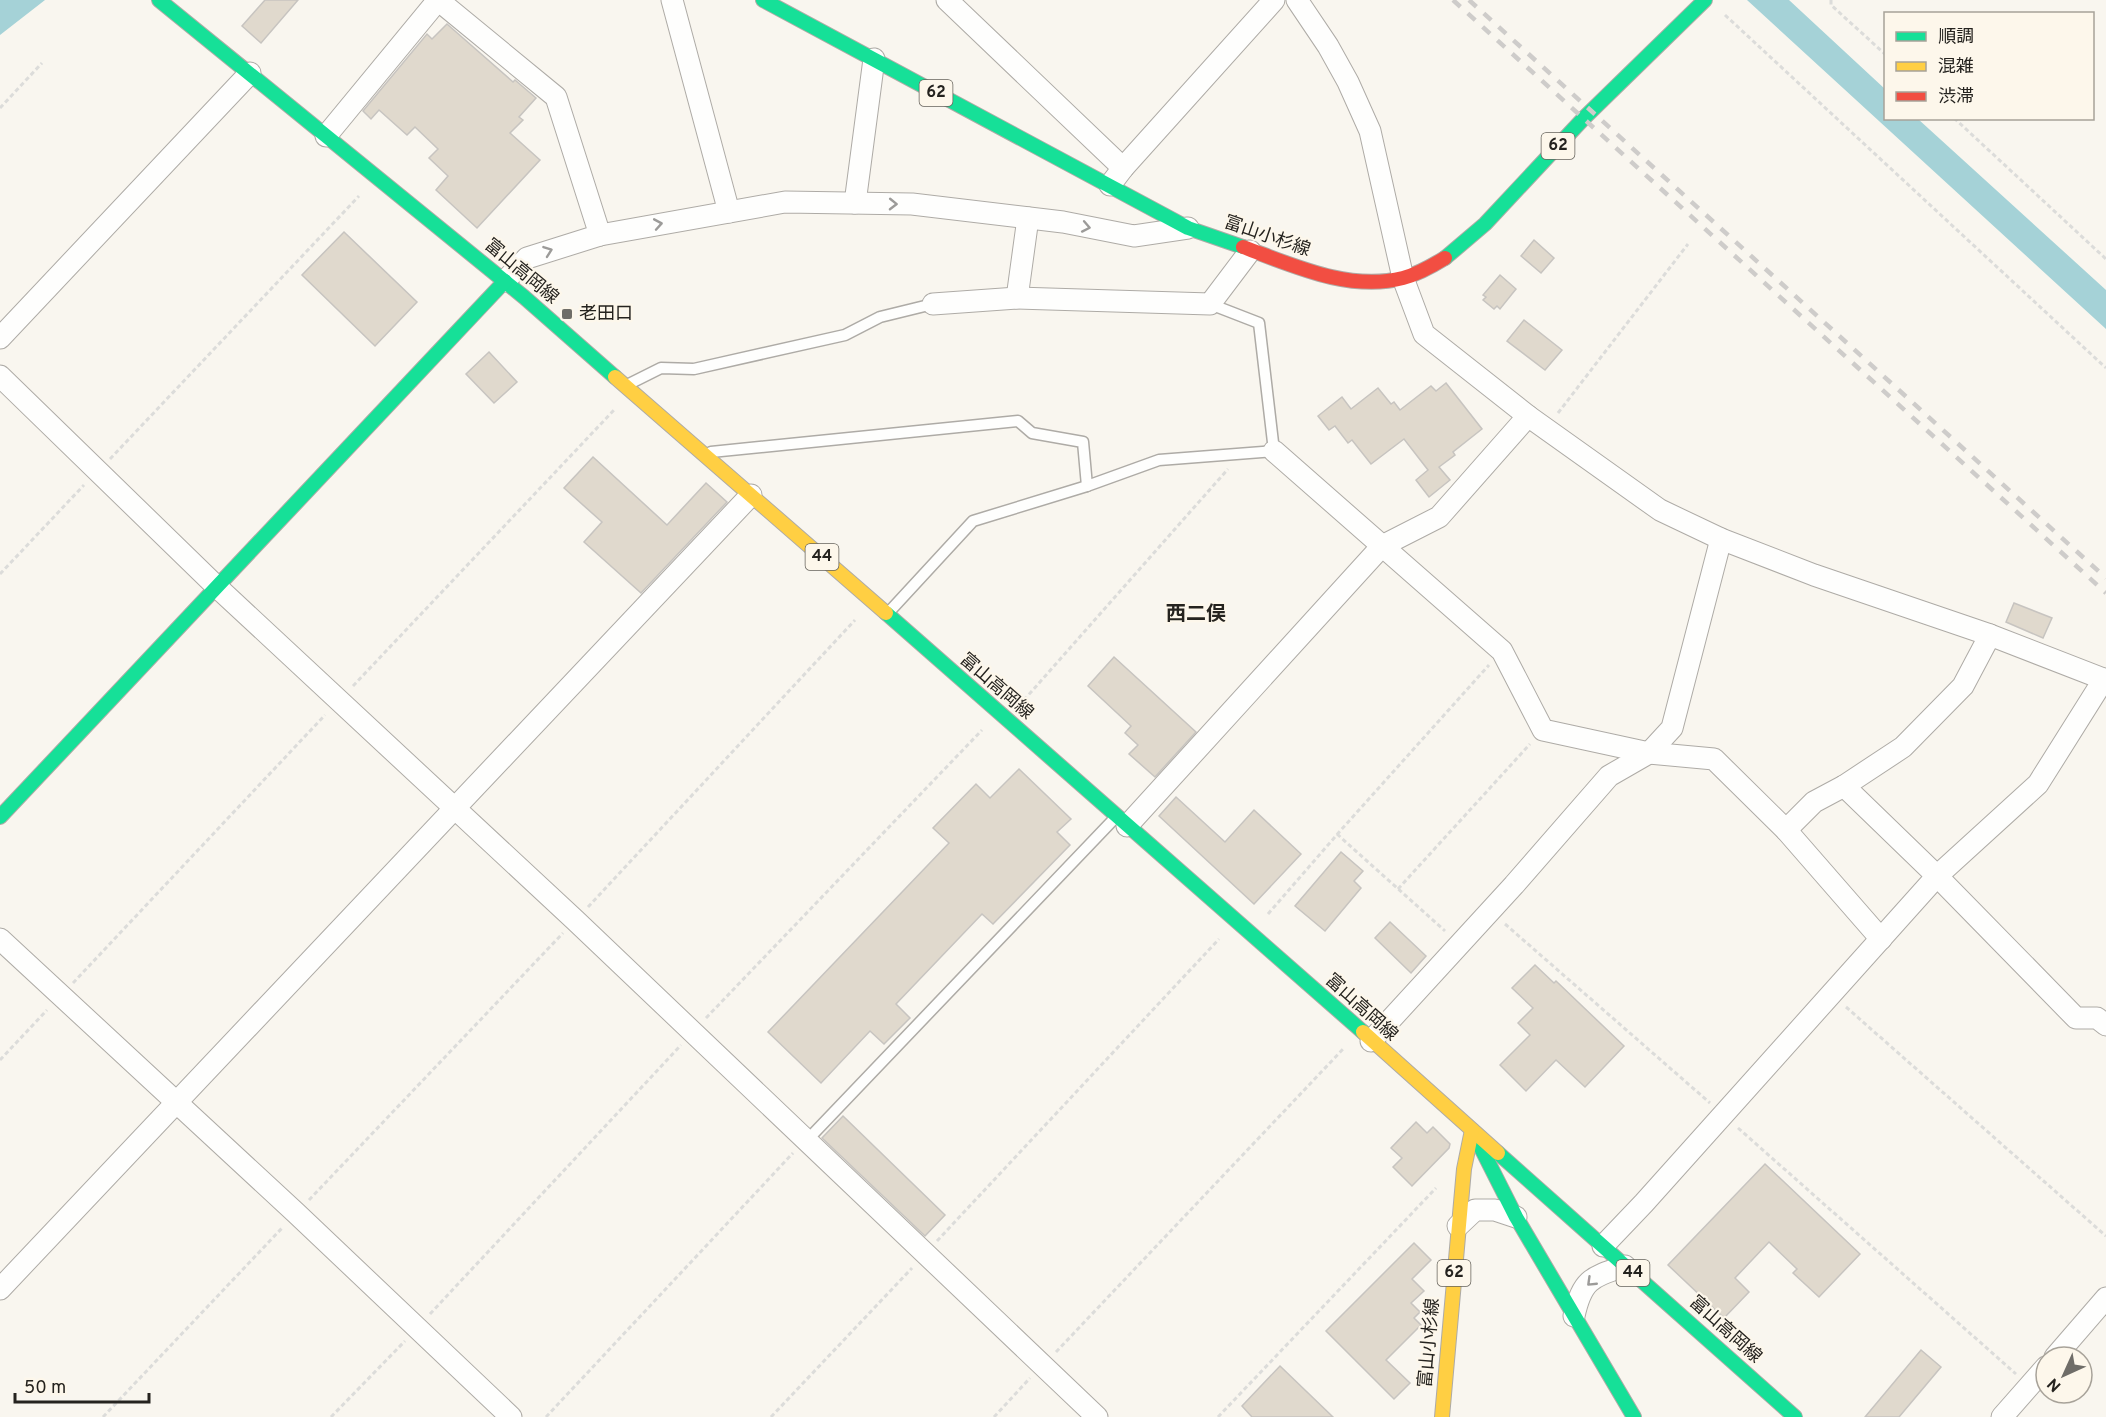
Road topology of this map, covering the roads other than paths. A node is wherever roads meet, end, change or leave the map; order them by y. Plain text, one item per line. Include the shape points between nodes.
1 (159, 0) edge
2 (438, 0) edge
3 (672, 0) edge
4 (763, 0) edge
5 (946, 0) edge
6 (1274, 0) edge
7 (1297, 0) edge
8 (1711, 4) edge
9 (874, 59) junction
10 (250, 73) junction
11 (326, 136) junction
12 (1123, 168) junction
13 (1110, 185) junction
14 (855, 203) junction
15 (729, 212) junction
16 (1028, 218) junction
17 (1188, 228) junction
18 (600, 235) junction
19 (1250, 251) junction
20 (1403, 278) junction
21 (504, 281) junction
22 (1017, 298) junction
23 (933, 304) joint
24 (1210, 304) junction
25 (0, 338) edge
26 (0, 376) edge
27 (629, 388) junction
28 (1528, 416) junction
29 (1274, 451) junction
30 (702, 453) junction
31 (1087, 486) junction
32 (751, 495) junction
33 (1720, 539) junction
34 (1382, 546) junction
35 (217, 587) junction
36 (887, 615) junction
37 (1990, 635) junction
38 (2105, 679) edge
39 (1649, 753) junction
40 (1844, 786) junction
41 (455, 808) junction
42 (0, 817) edge
43 (1122, 821) junction
44 (1786, 830) junction
45 (1937, 876) junction
46 (0, 939) edge
47 (1881, 939) junction
48 (2106, 1025) edge
49 (1365, 1036) junction
50 (177, 1102) junction
51 (1472, 1130) junction
52 (810, 1136) junction
53 (1516, 1217) junction
54 (1458, 1226) junction
55 (1603, 1246) junction
56 (1625, 1266) junction
57 (0, 1289) edge
58 (2106, 1298) edge
59 (1574, 1316) junction
60 (2065, 1345) edge
61 (2034, 1381) edge
62 (511, 1417) edge
63 (1097, 1417) edge
64 (1442, 1417) edge
65 (1634, 1417) edge
66 (1795, 1417) edge
67 (2002, 1417) edge

1 - 10 main road, 富山高岡線 / 44
2 - 11 street
2 - 18 street via 556,97
3 - 15 street
4 - 9 main road, 富山小杉線 / 62
5 - 12 street
6 - 12 street
7 - 20 street via 1328,46 1370,131
8 - 20 main road, 富山小杉線 / 62 via 1584,118 1452,254
9 - 13 main road, 富山小杉線 / 62
9 - 14 street
10 - 11 main road, 富山高岡線 / 44
10 - 25 street
11 - 21 main road, 富山高岡線 / 44
12 - 13 street
13 - 17 main road, 富山小杉線 / 62
14 - 15 street via 785,202
14 -> 16 street via 912,204
18 -> 15 street
16 -> 17 street via 1134,236
16 - 22 street
17 - 19 main road, 富山小杉線 / 62
21 -> 18 street via 527,258
19 - 20 main road, 富山小杉線 / 62 via 1352,281
19 - 24 street
20 - 28 street via 1424,334
21 - 27 main road, 富山高岡線 / 44
21 - 35 main road
22 - 23 street
22 - 24 street
23 - 27 lane via 880,317 845,334 694,369 661,368
24 - 29 lane via 1259,323
26 - 35 street
27 - 30 main road, 富山高岡線 / 44
28 - 33 street via 1660,510
28 - 34 street via 1439,517
29 - 31 lane via 1159,460
29 - 34 street
30 - 31 lane via 1018,421 1032,433 1083,442
30 - 32 main road, 富山高岡線 / 44
31 - 36 lane via 973,521
32 - 36 main road, 富山高岡線 / 44
32 - 41 street
33 - 37 street
33 - 39 street via 1672,728
34 - 39 street via 1502,651 1543,730
34 - 43 street
35 - 41 street
35 - 42 main road
36 - 43 main road, 富山高岡線 / 44
37 - 38 street
37 - 40 street via 1963,686 1903,747
38 - 45 street via 2038,784
39 - 44 street via 1714,759
39 - 49 street via 1609,776 1491,911
40 - 44 street via 1814,801
40 - 45 street
41 - 50 street
41 - 52 street via 693,1032
43 - 49 main road, 富山高岡線 / 44
43 - 52 lane
44 - 47 street
45 - 47 street
45 - 48 street via 2076,1018 2097,1018
46 - 50 street
47 - 55 street
49 - 51 main road, 富山高岡線 / 44
50 - 57 street
50 - 62 street
51 - 53 main road
51 - 54 main road, 富山小杉線 / 62
51 - 55 main road, 富山高岡線 / 44
52 - 63 street
53 - 54 street via 1496,1210 1475,1210
53 - 59 main road
54 - 64 main road, 富山小杉線 / 62
55 - 56 main road, 富山高岡線 / 44
56 -> 59 street via 1594,1277 1579,1295
56 - 66 main road, 富山高岡線 / 44
58 - 60 street
59 - 65 main road
61 - 67 street

